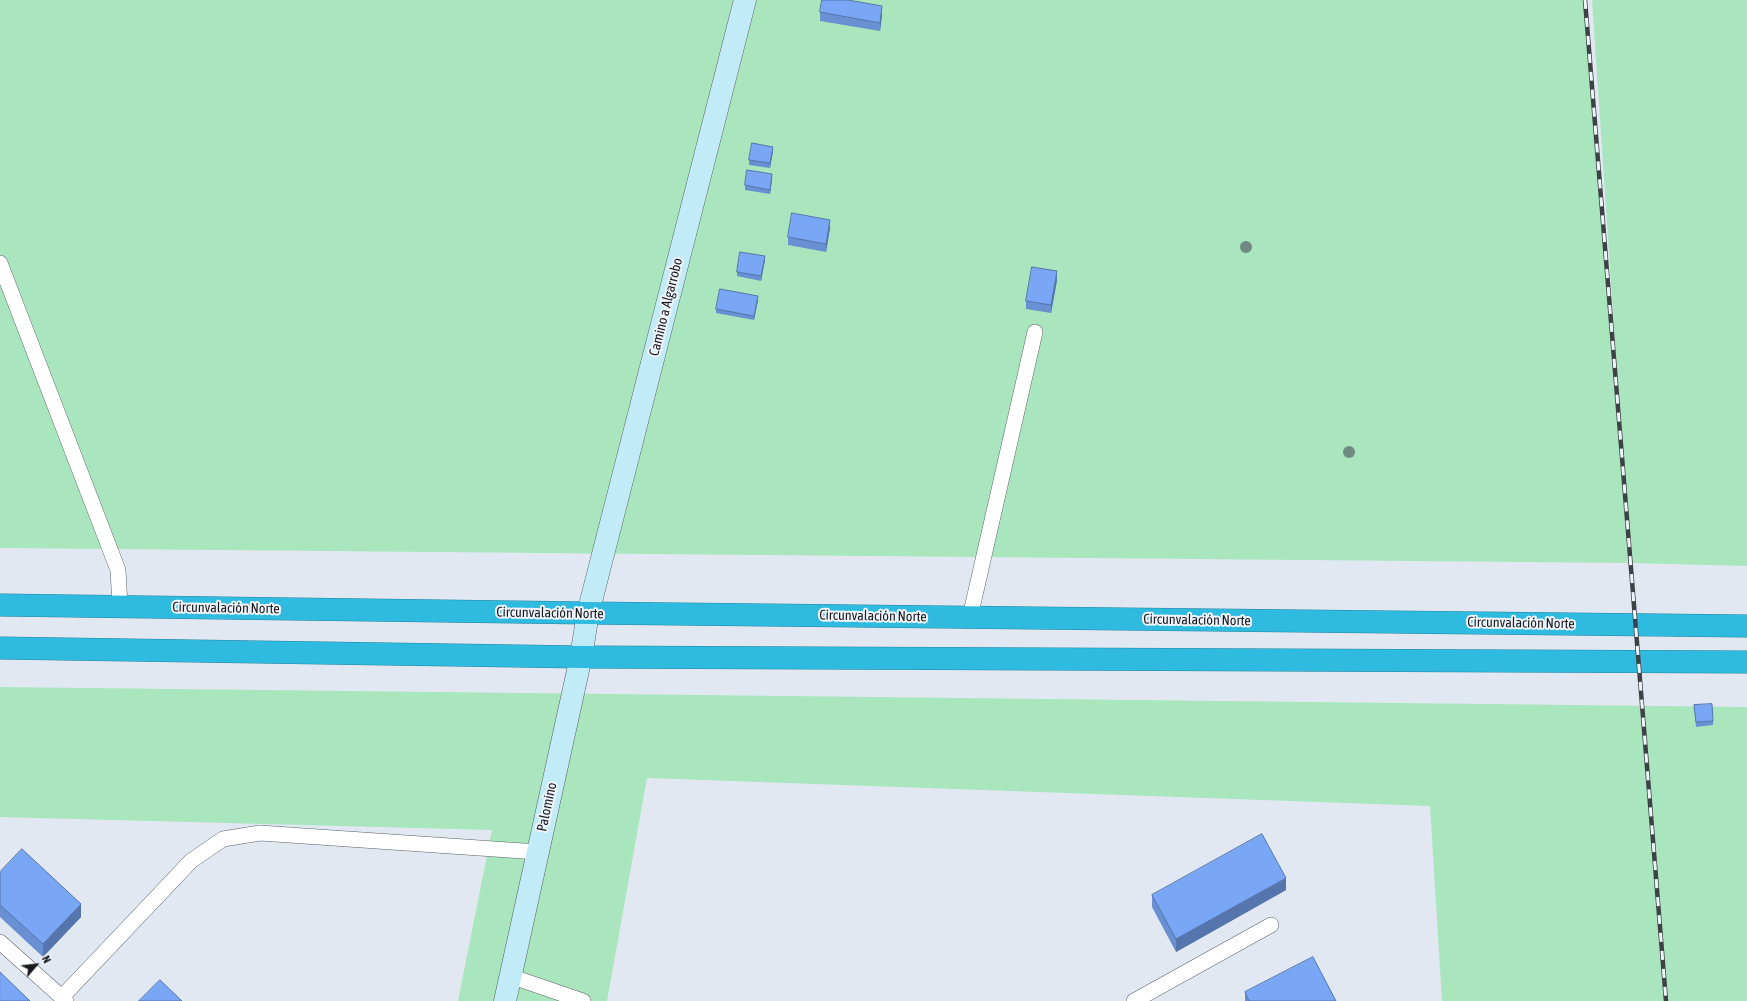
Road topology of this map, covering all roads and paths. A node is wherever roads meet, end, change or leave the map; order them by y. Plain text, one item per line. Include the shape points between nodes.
1 (745, 0) edge
2 (0, 263) edge
3 (1035, 332) dead end
4 (0, 605) edge
5 (120, 606) junction
6 (588, 613) junction
7 (970, 617) junction
8 (1747, 626) edge
9 (0, 648) edge
10 (581, 657) junction
11 (1747, 662) edge
12 (538, 852) junction
13 (1271, 925) dead end
14 (0, 942) edge
15 (510, 976) junction
16 (64, 999) edge
17 (504, 1001) edge
18 (583, 1001) edge
19 (1134, 1001) edge

1 - 6 street, Camino a Algarrobo
2 - 5 lane via 118,570
3 - 7 lane
4 - 5 highway, Circunvalación Norte
5 - 6 highway, Circunvalación Norte
6 - 7 highway, Circunvalación Norte
6 - 10 street, Palomino
7 - 8 highway, Circunvalación Norte
9 - 10 highway
10 - 11 highway
10 - 12 street, Palomino
12 - 15 street, Palomino
12 - 16 lane via 260,833 223,839 191,861
13 - 19 lane
14 - 16 lane
15 - 17 street, Palomino
15 - 18 lane

